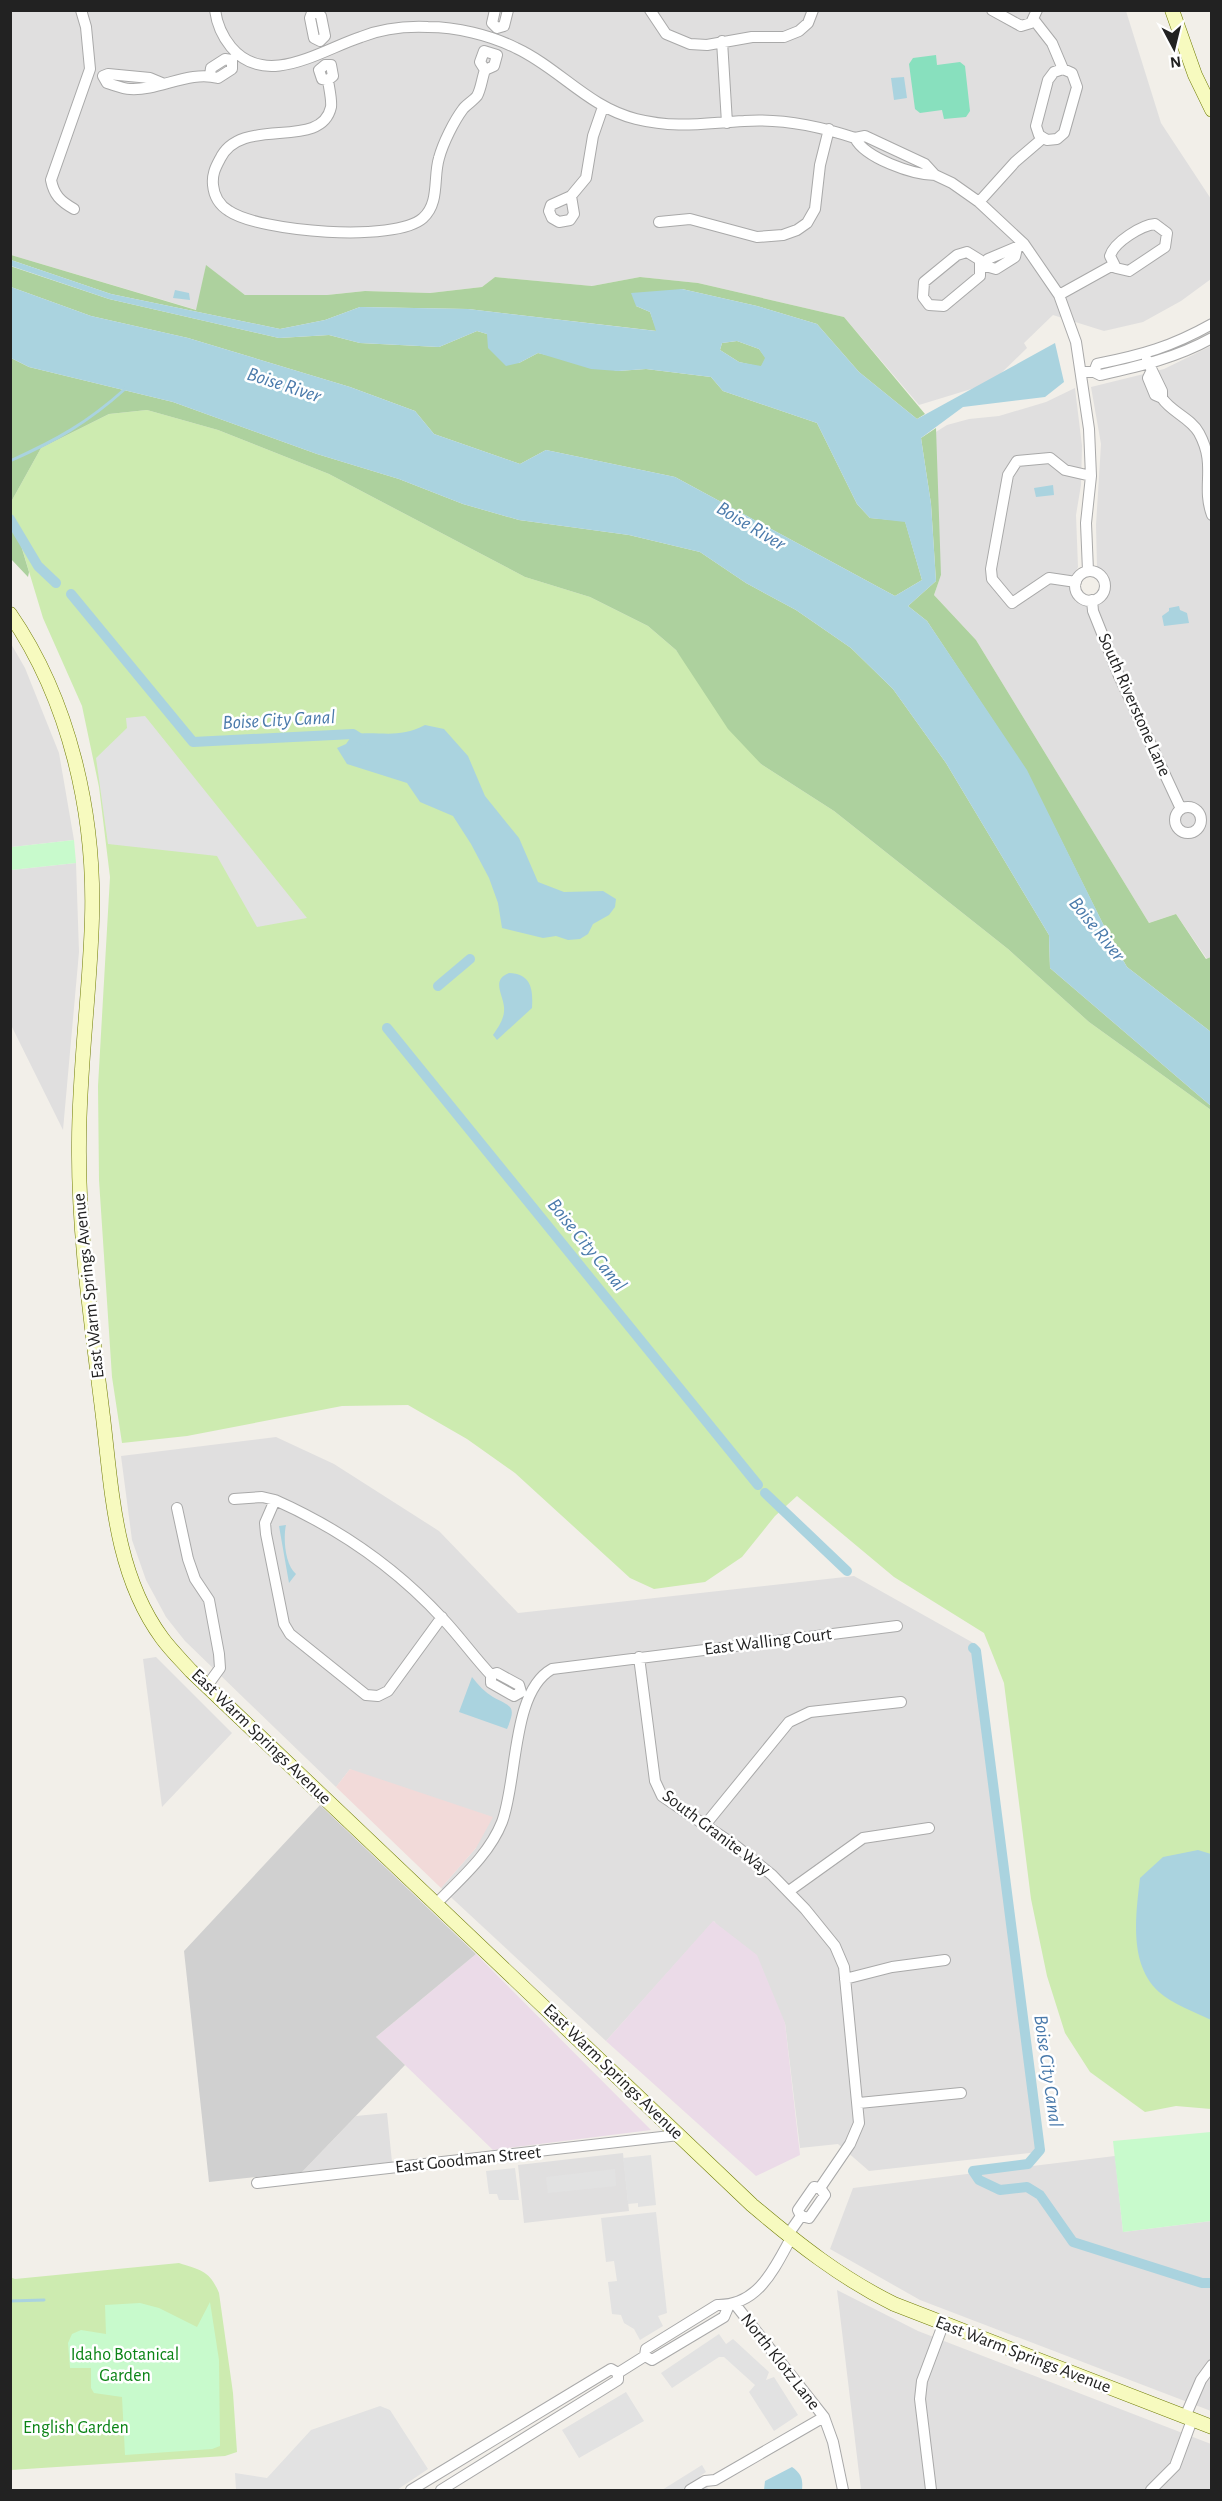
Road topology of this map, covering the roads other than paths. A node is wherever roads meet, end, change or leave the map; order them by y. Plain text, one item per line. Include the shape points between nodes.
1 (81, 10) edge
2 (215, 10) edge
3 (314, 10) edge
4 (495, 10) edge
5 (508, 10) edge
6 (650, 10) edge
7 (813, 10) edge
8 (992, 10) edge
9 (1172, 10) edge
10 (1036, 15) edge
11 (497, 27) junction
12 (494, 39) junction
13 (722, 41) junction
14 (321, 46) junction
15 (236, 58) junction
16 (90, 69) junction
17 (1063, 69) junction
18 (603, 107) junction
19 (1212, 110) edge
20 (728, 123) junction
21 (830, 129) junction
22 (1043, 138) junction
23 (571, 196) dead end
24 (979, 202) junction
25 (74, 209) dead end
26 (659, 222) dead end
27 (1020, 246) junction
28 (982, 265) junction
29 (1113, 265) junction
30 (1059, 295) junction
31 (1212, 324) edge
32 (1212, 338) edge
33 (1148, 364) junction
34 (1082, 372) junction
35 (1091, 476) junction
36 (1212, 515) edge
37 (1088, 571) junction
38 (1076, 582) junction
39 (1092, 600) junction
40 (10, 614) edge
41 (1181, 809) dead end
42 (234, 1499) dead end
43 (275, 1500) junction
44 (177, 1508) dead end
45 (442, 1617) junction
46 (897, 1626) dead end
47 (639, 1657) junction
48 (207, 1686) junction
49 (525, 1694) junction
50 (901, 1702) dead end
51 (705, 1825) junction
52 (929, 1828) dead end
53 (789, 1891) junction
54 (436, 1904) junction
55 (945, 1960) dead end
56 (845, 1979) junction
57 (961, 2094) dead end
58 (859, 2103) junction
59 (679, 2135) junction
60 (257, 2183) dead end
61 (789, 2237) junction
62 (732, 2304) junction
63 (942, 2325) junction
64 (1212, 2365) edge
65 (618, 2373) junction
66 (824, 2417) junction
67 (1189, 2418) junction
68 (1212, 2427) edge
69 (411, 2490) edge
70 (441, 2490) edge
71 (690, 2490) edge
72 (843, 2490) edge
73 (931, 2490) edge
74 (1151, 2490) edge

1 - 16 street
2 - 15 street via 223,37
3 - 14 street via 310,18 314,38
4 - 11 street via 492,23
5 - 11 street via 504,26
6 - 13 street via 666,34 690,45
7 - 13 street via 803,27 784,37
8 - 10 street via 1021,27
9 - 19 street
10 - 17 street
11 - 12 street
12 - 14 street via 429,27 394,29
12 - 14 street via 491,52 484,51 480,62 485,70 477,96 463,110 439,157 435,193 422,219 403,228 314,231 287,230 229,212 217,201 213,185 213,172 223,153 242,138 315,128 327,116 331,106 328,80 322,79 320,70 325,65
12 - 18 street via 516,48
13 - 20 street
14 - 15 street via 286,66 264,66
15 - 16 street via 232,69 218,78 162,83 150,78 103,76
16 - 25 street via 51,180 61,202
17 - 22 street via 1048,80 1036,126
17 - 22 street via 1072,73 1077,82 1064,133 1057,139
18 - 20 street via 667,125
18 - 23 street via 592,136 586,178
20 - 21 street via 778,121
21 - 24 street via 855,138 865,136 925,164 935,175
21 - 26 street via 814,209 807,223 797,230 758,237 690,219
22 - 24 street
24 - 27 street
27 - 28 street
27 - 30 street
28 - 28 street via 977,280 944,306 934,307 922,297 924,282 957,255 972,253
29 - 29 street via 1110,256 1114,247 1146,226 1155,224 1164,229 1167,243 1162,251 1130,271 1120,271
29 - 30 street
30 - 34 street
31 - 33 street
32 - 33 street via 1183,354
33 - 34 street via 1100,375
33 - 36 street via 1148,378 1155,395 1198,431 1210,468 1207,497
34 - 35 street
35 - 37 street via 1086,523
35 - 38 street via 1065,470 1050,458 1017,461 1008,475 991,569 992,579 1012,603 1049,578
37 - 38 street
37 - 39 street via 1099,573 1106,585 1102,595
38 - 39 street, South Riverstone Lane via 1080,596
39 - 41 street, South Riverstone Lane via 1119,676
40 - 48 street, East Warm Springs Avenue via 34,654 62,718 87,821 92,917 79,1129 80,1202 115,1518 135,1591 161,1637
42 - 43 street
43 - 45 street via 318,1521 379,1561
43 - 45 street via 265,1523 284,1624 298,1642 366,1695 378,1696 388,1691
44 - 48 street via 188,1559 209,1600 219,1654 220,1668
45 - 49 street via 491,1675 491,1683 514,1696
46 - 47 street, East Walling Court
47 - 49 street, East Walling Court via 552,1669
47 - 51 street, South Granite Way via 657,1789
48 - 54 street, East Warm Springs Avenue
49 - 54 street via 507,1806 499,1828 475,1864
50 - 51 street via 799,1716 780,1731
51 - 53 street, South Granite Way via 755,1860
52 - 53 street via 863,1838
53 - 56 street, South Granite Way via 835,1946
54 - 59 street, East Warm Springs Avenue
55 - 56 street via 892,1967
56 - 58 street, South Granite Way
57 - 58 street
58 - 61 street, South Granite Way via 856,2134 820,2188 825,2194 809,2218 801,2216
59 - 60 street, East Goodman Street
59 - 61 street, East Warm Springs Avenue
61 - 62 street, South Granite Way via 768,2280
61 - 63 street, East Warm Springs Avenue via 858,2286
62 - 65 street, South Granite Way via 717,2305 646,2349 645,2356
62 - 66 street, North Klotz Lane
63 - 67 street, East Warm Springs Avenue
63 - 73 street via 920,2398
64 - 67 street via 1201,2380
65 - 69 street via 611,2369
65 - 70 street via 618,2380
66 - 71 street via 715,2480
66 - 72 street, North Klotz Lane
67 - 68 street, East Warm Springs Avenue
67 - 74 street via 1175,2466

